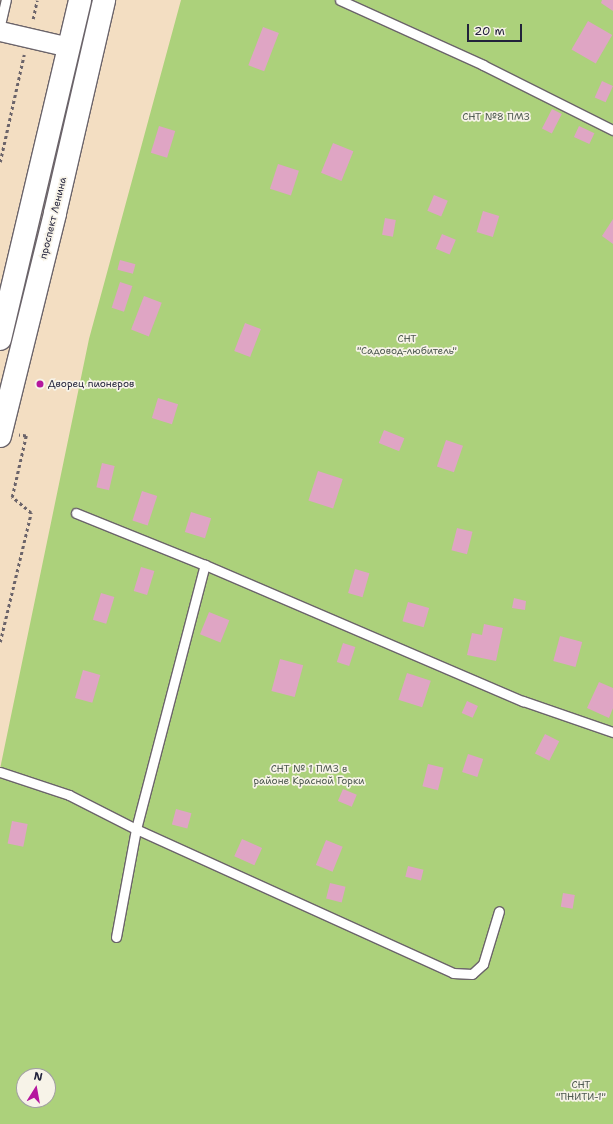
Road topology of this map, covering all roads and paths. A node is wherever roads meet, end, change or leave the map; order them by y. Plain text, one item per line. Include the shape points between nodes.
1 (6, 0) edge
2 (37, 0) edge
3 (80, 0) edge
4 (104, 0) edge
5 (340, 0) edge
6 (0, 25) edge
7 (0, 31) edge
8 (28, 38) junction
9 (69, 47) junction
10 (613, 130) edge
11 (0, 162) edge
12 (0, 339) edge
13 (1, 433) edge
14 (76, 513) dead end
15 (205, 565) junction
16 (0, 642) edge
17 (613, 732) edge
18 (0, 772) edge
19 (136, 829) junction
20 (499, 911) dead end
21 (116, 937) dead end

1 - 6 lane
2 - 8 path
3 - 9 main road
4 - 13 main road, проспект Ленина
5 - 10 lane via 483,65
7 - 8 street
8 - 9 street
8 - 11 path
9 - 12 main road
13 - 16 path via 26,436 12,497 31,513
14 - 15 lane
15 - 17 lane via 523,701
15 - 19 lane
18 - 19 lane via 69,796
19 - 20 lane via 453,973 472,974 483,964
19 - 21 lane

